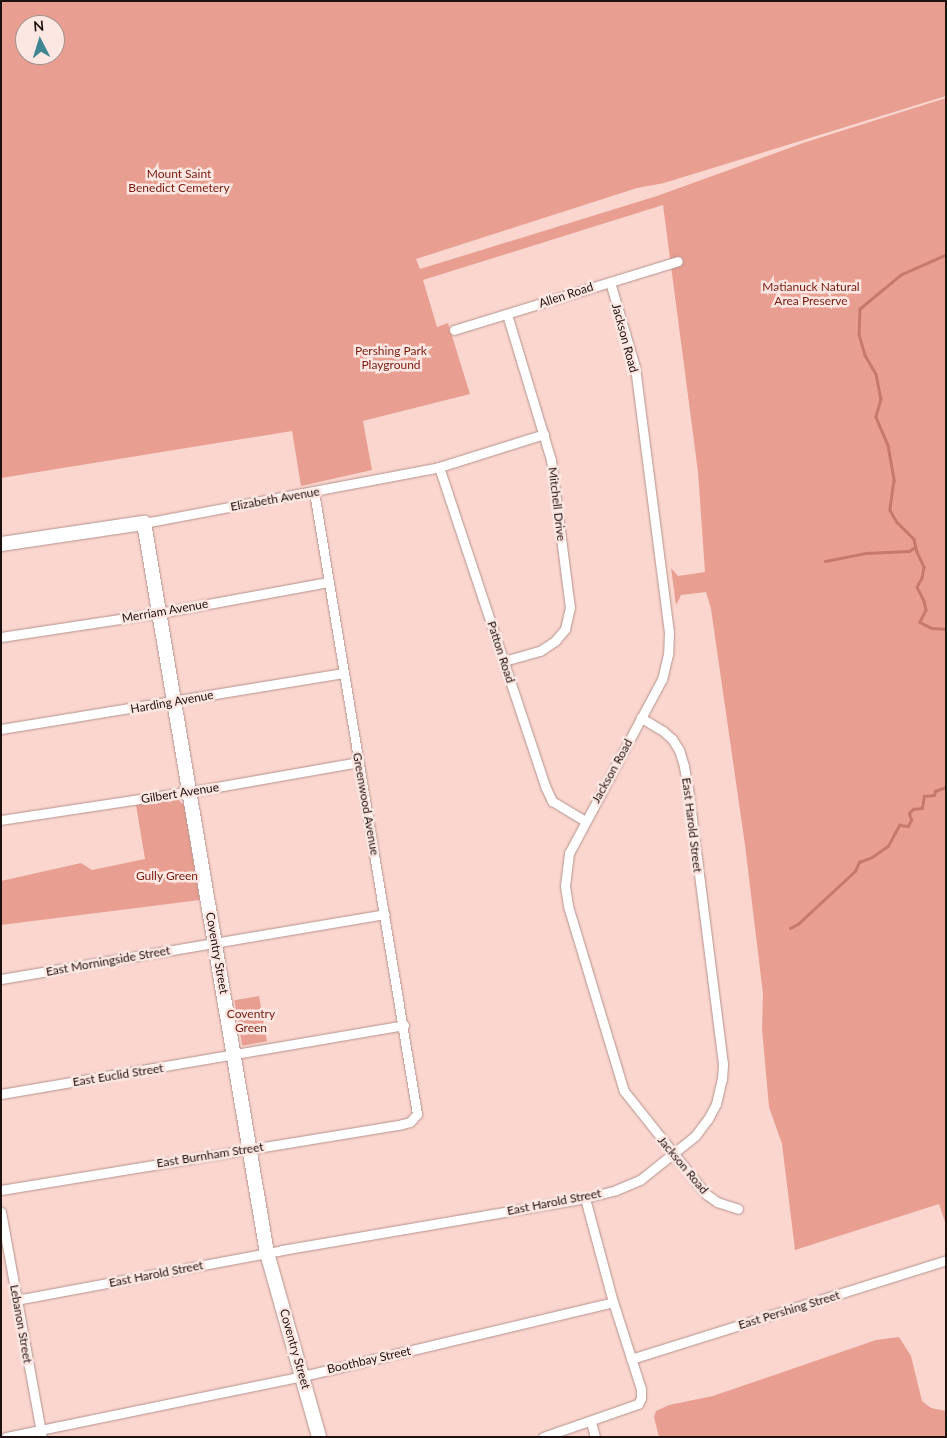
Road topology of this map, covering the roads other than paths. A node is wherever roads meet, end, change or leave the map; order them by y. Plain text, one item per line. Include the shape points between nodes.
1 (678, 261) dead end
2 (610, 282) junction
3 (508, 314) junction
4 (454, 330) dead end
5 (544, 434) junction
6 (439, 467) junction
7 (314, 492) junction
8 (144, 523) junction
9 (1, 544) edge
10 (328, 582) junction
11 (159, 613) junction
12 (1, 637) edge
13 (504, 661) junction
14 (342, 672) junction
15 (174, 702) junction
16 (641, 718) junction
17 (1, 729) edge
18 (358, 762) junction
19 (189, 792) junction
20 (1, 820) edge
21 (585, 821) junction
22 (385, 914) junction
23 (215, 943) junction
24 (1, 979) edge
25 (404, 1025) junction
26 (234, 1056) junction
27 (1, 1094) edge
28 (416, 1116) joint
29 (250, 1148) junction
30 (673, 1155) junction
31 (1, 1190) edge
32 (585, 1198) junction
33 (738, 1209) dead end
34 (1, 1212) edge
35 (267, 1253) junction
36 (946, 1260) edge
37 (16, 1300) junction
38 (613, 1302) junction
39 (631, 1359) junction
40 (303, 1376) junction
41 (591, 1422) junction
42 (41, 1433) edge
43 (6, 1437) edge
44 (320, 1437) edge
45 (543, 1437) edge
46 (595, 1437) edge

1 - 2 street, Allen Road
2 - 3 street, Allen Road
2 - 16 street, Jackson Road via 635,367 669,631 662,679
3 - 4 street, Allen Road
3 - 5 street, Mitchell Drive
5 - 6 street, Elizabeth Avenue
5 - 13 street, Mitchell Drive via 552,460 570,608 565,629 555,641 540,651
6 - 7 street, Elizabeth Avenue
6 - 13 street, Patton Road
7 - 8 street, Elizabeth Avenue
7 - 10 street, Greenwood Avenue
8 - 9 street, Elizabeth Avenue
8 - 11 street, Coventry Street
10 - 11 street, Merriam Avenue
10 - 14 street, Greenwood Avenue
11 - 12 street, Merriam Avenue
11 - 15 street, Coventry Street
13 - 21 street, Patton Road via 552,801
14 - 15 street, Harding Avenue
14 - 18 street, Greenwood Avenue
15 - 17 street, Harding Avenue
15 - 19 street, Coventry Street
16 - 21 street, Jackson Road
16 - 30 street, East Harold Street via 672,739 684,766 722,1050 722,1079 716,1104 695,1136
18 - 19 street, Gilbert Avenue
18 - 22 street, Greenwood Avenue
19 - 20 street, Gilbert Avenue
19 - 23 street, Coventry Street
21 - 30 street, Jackson Road via 569,853 565,886 568,906 624,1091
22 - 23 street, East Morningside Street
22 - 25 street, Greenwood Avenue
23 - 24 street, East Morningside Street
23 - 26 street, Coventry Street
25 - 26 street, East Euclid Street
25 - 28 street, Greenwood Avenue via 418,1106
26 - 27 street, East Euclid Street
26 - 29 street, Coventry Street
28 - 29 street, East Burnham Street via 402,1124
29 - 31 street, East Burnham Street
29 - 35 street, Coventry Street
30 - 32 street, East Harold Street via 640,1180
30 - 33 street, Jackson Road via 706,1194 717,1202
32 - 35 street, East Harold Street
32 - 38 street
34 - 37 street, Lebanon Street
35 - 37 street, East Harold Street
35 - 40 street, Coventry Street
36 - 39 street, East Pershing Street
37 - 42 street, Lebanon Street
38 - 39 street
38 - 40 street, Boothbay Street
39 - 41 street via 641,1389 638,1404
40 - 42 street, Boothbay Street
40 - 44 street, Coventry Street
41 - 45 street
41 - 46 street
42 - 43 street, Boothbay Street

